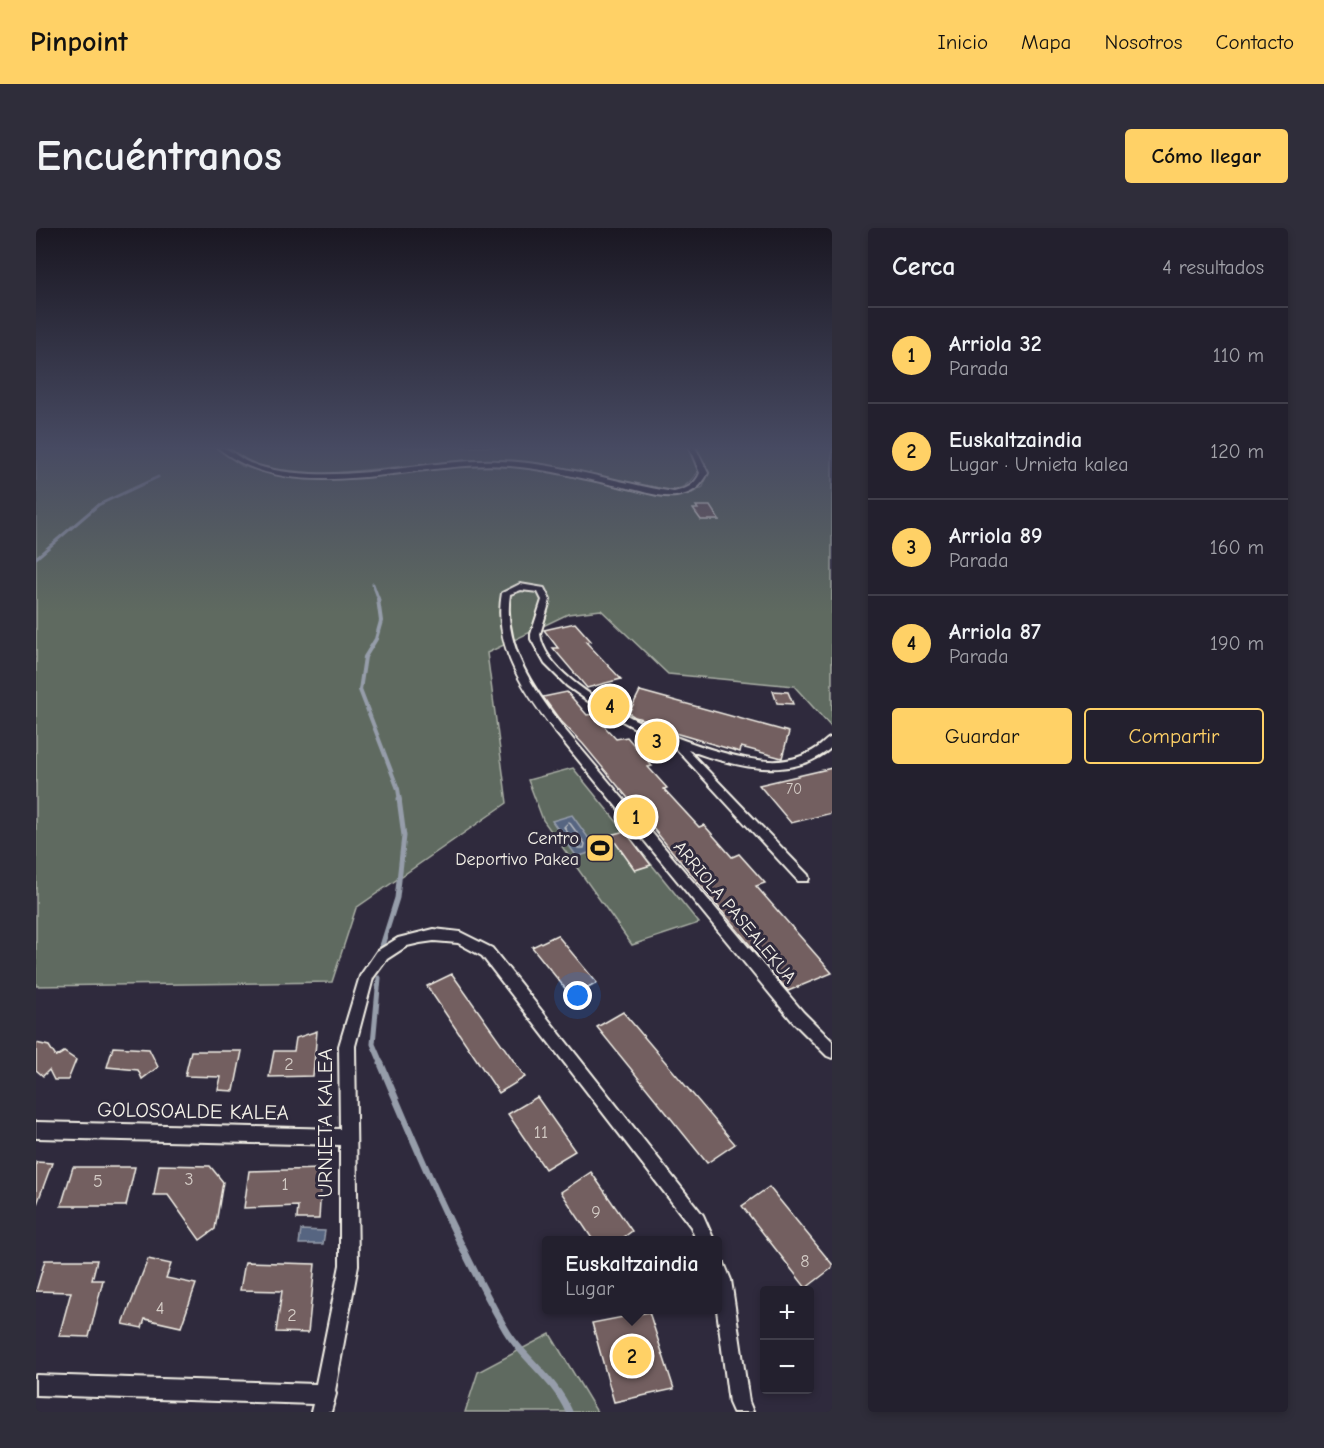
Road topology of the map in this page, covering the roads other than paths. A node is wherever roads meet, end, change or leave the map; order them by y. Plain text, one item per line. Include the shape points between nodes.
1 (832, 741) edge
2 (676, 744) junction
3 (803, 878) dead end
4 (832, 1051) edge
5 (36, 1130) edge
6 (350, 1137) junction
7 (703, 1236) edge
8 (722, 1280) edge
9 (36, 1385) edge
10 (323, 1403) edge
11 (743, 1412) edge

1 - 2 street, ARRIOLA PASEALEKUA via 815,755 792,763 768,765 719,758
2 - 3 street, ARRIOLA PASEALEKUA
2 - 4 street, ARRIOLA PASEALEKUA via 605,707 547,662 536,638 536,625 546,600 541,590 520,587 506,593 506,629 517,665 534,697 798,1017
5 - 6 street, GOLOSOALDE KALEA
6 - 7 street, URNIETA KALEA via 347,1046 367,976 382,955 403,942 434,935 460,938 476,944 497,962 697,1221
6 - 10 street, URNIETA KALEA via 349,1264
8 - 11 street
9 - 10 street

